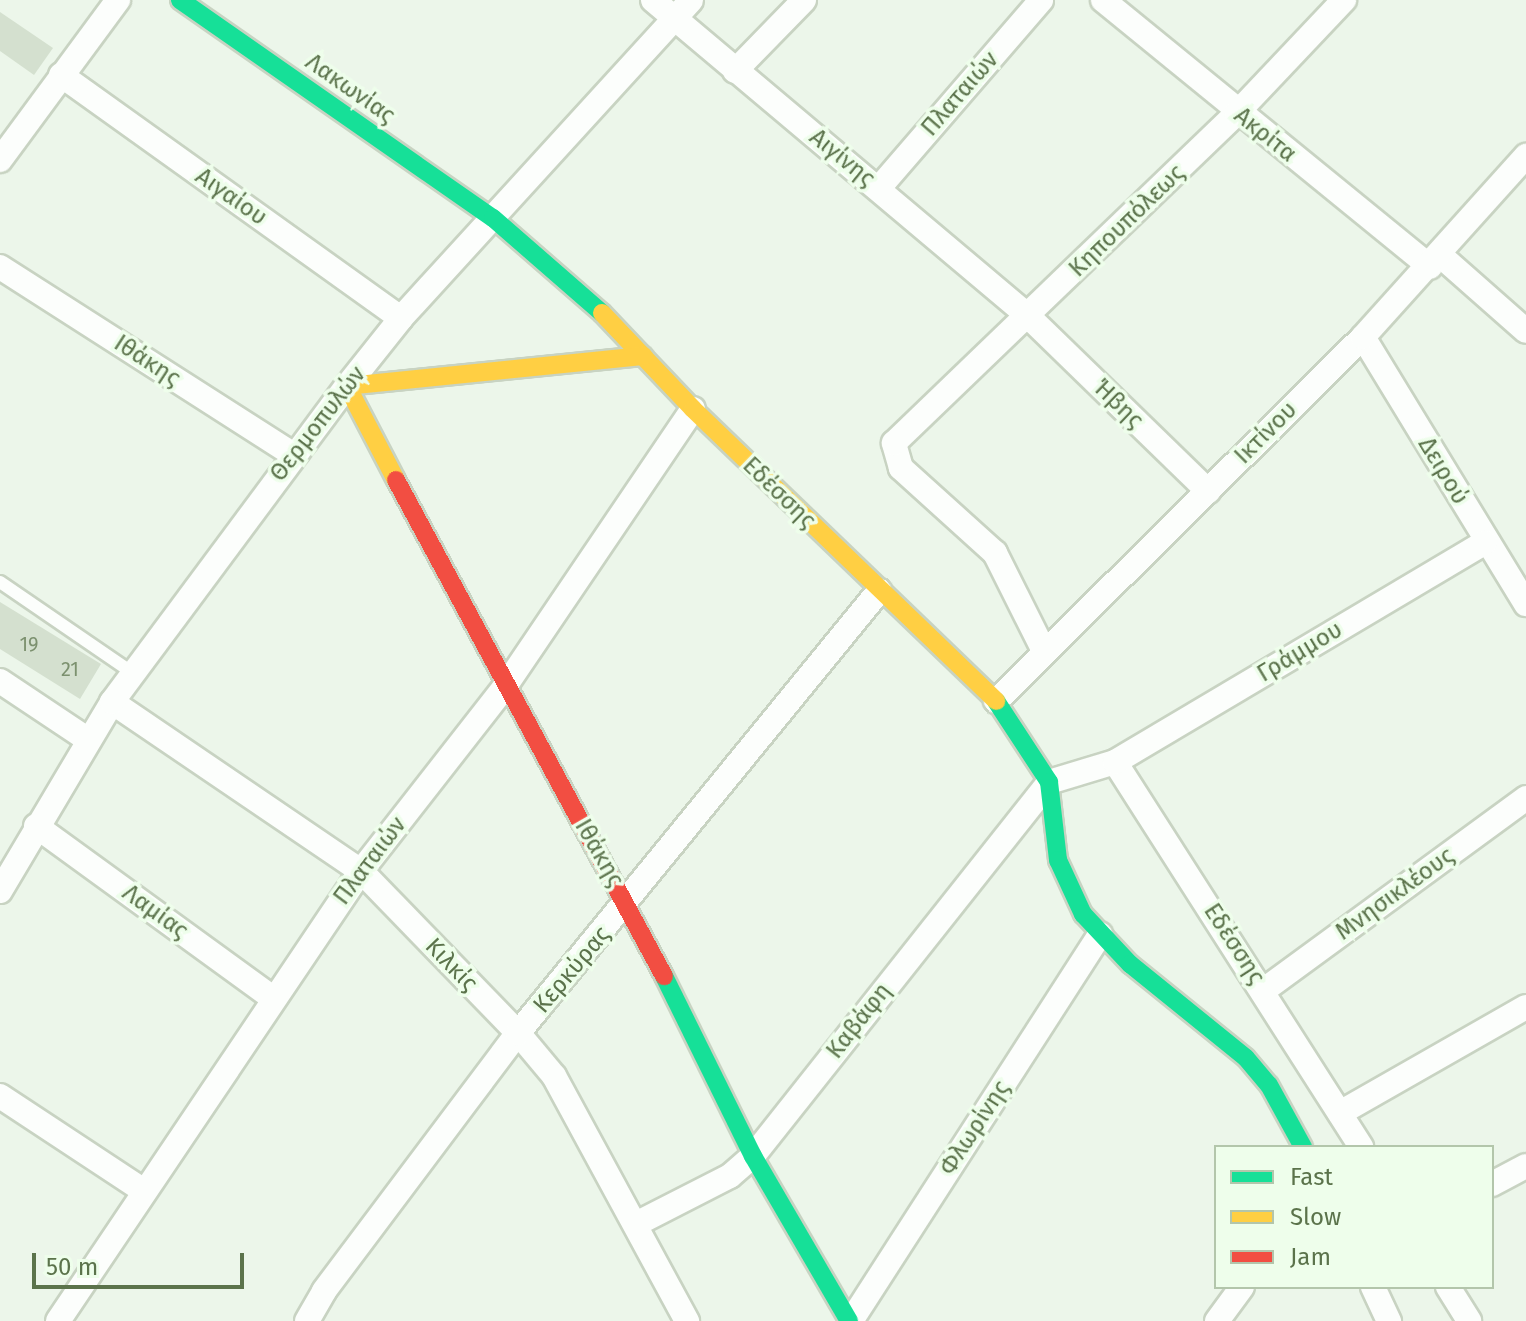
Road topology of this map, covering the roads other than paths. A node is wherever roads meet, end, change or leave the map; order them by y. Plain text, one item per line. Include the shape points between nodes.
1 (118, 0) edge
2 (180, 0) edge
3 (653, 0) edge
4 (691, 0) edge
5 (804, 0) edge
6 (1041, 0) edge
7 (1103, 0) edge
8 (1344, 0) edge
9 (675, 19) junction
10 (735, 71) junction
11 (61, 75) junction
12 (1237, 113) junction
13 (1526, 156) edge
14 (0, 160) edge
15 (879, 188) junction
16 (493, 218) junction
17 (1435, 262) junction
18 (0, 267) edge
19 (1029, 317) junction
20 (401, 318) junction
21 (1526, 331) edge
22 (1363, 337) junction
23 (643, 356) junction
24 (347, 386) junction
25 (693, 409) junction
26 (294, 455) junction
27 (1208, 491) junction
28 (1485, 542) junction
29 (0, 582) edge
30 (879, 591) junction
31 (1526, 604) edge
32 (1044, 651) junction
33 (133, 673) junction
34 (0, 681) edge
35 (504, 688) junction
36 (996, 701) junction
37 (112, 702) junction
38 (87, 739) junction
39 (1115, 762) junction
40 (1049, 782) junction
41 (1526, 798) edge
42 (36, 826) junction
43 (361, 871) junction
44 (0, 891) edge
45 (628, 904) junction
46 (1100, 934) junction
47 (1264, 990) junction
48 (273, 998) junction
49 (1526, 1007) edge
50 (518, 1033) junction
51 (0, 1096) edge
52 (1340, 1113) junction
53 (1302, 1145) edge
54 (1360, 1145) edge
55 (753, 1156) junction
56 (1526, 1166) edge
57 (1494, 1183) edge
58 (144, 1191) junction
59 (638, 1223) junction
60 (1241, 1289) edge
61 (1374, 1289) edge
62 (1449, 1289) edge
63 (58, 1321) edge
64 (307, 1321) edge
65 (687, 1321) edge
66 (850, 1321) edge
67 (1217, 1321) edge
68 (1389, 1321) edge
69 (1469, 1321) edge

1 - 11 street
2 - 16 street, Λακωνίας
3 - 9 street, Αιγίνης
4 - 9 street, Θερμοπυλών
5 - 10 street
6 - 15 street, Πλαταιών
7 - 12 street, Ακρίτα
8 - 12 street, Κηπουπόλεως
9 - 10 street, Αιγίνης
9 - 16 street, Θερμοπυλών
10 - 15 street, Αιγίνης
11 - 14 street
11 - 20 street, Αιγαίου
12 - 17 street, Ακρίτα
12 - 19 street, Κηπουπόλεως
13 - 17 street, Ικτίνου
15 - 19 street, Αιγίνης
16 - 20 street, Θερμοπυλών
16 - 23 street, Εδέσσης via 595,306
17 - 21 street, Ακρίτα
17 - 22 street, Ικτίνου
18 - 26 street, Ιθάκης
19 - 27 street, Ήβης
19 - 32 street, Κηπουπόλεως via 894,443 901,468 995,553
20 - 24 street, Θερμοπυλών
22 - 27 street, Ικτίνου
22 - 28 street, Δειρού
23 - 24 street
23 - 25 street, Εδέσσης
24 - 26 street, Θερμοπυλών
24 - 35 street, Ιθάκης
25 - 30 street, Εδέσσης
25 - 35 street, Πλαταιών
26 - 33 street, Θερμοπυλών
27 - 32 street, Ικτίνου
28 - 31 street, Δειρού
28 - 39 street, Γράμμου
29 - 33 lane
30 - 36 street, Εδέσσης
30 - 45 street, Κερκύρας
32 - 36 street, Ικτίνου
33 - 37 street, Θερμοπυλών
34 - 38 street
35 - 43 street, Πλαταιών
35 - 45 street, Ιθάκης
36 - 40 street, Εδέσσης
37 - 38 street, Θερμοπυλών
37 - 43 street, Κιλκίς
38 - 42 street, Θερμοπυλών
39 - 40 street
39 - 47 street, Εδέσσης
40 - 46 street, Εδέσσης via 1058,860 1070,890
40 - 55 street, Καβάφη
41 - 47 street, Μνησικλέους
42 - 44 street, Θερμοπυλών
42 - 48 street, Λαμίας
43 - 48 street, Πλαταιών
43 - 50 street, Κιλκίς
45 - 50 street, Κερκύρας
45 - 55 street, Ιθάκης
46 - 53 street, Εδέσσης via 1246,1058 1269,1085
46 - 66 street, Φλωρίνης
47 - 52 street, Εδέσσης
48 - 58 street, Πλαταιών
49 - 52 street
50 - 59 street, Κιλκίς via 554,1076
50 - 64 street, Κερκύρας via 324,1291
51 - 58 street
52 - 54 street, Εδέσσης
55 - 59 street, Καβάφη via 730,1176
55 - 66 street, Ιθάκης
56 - 57 street
58 - 63 street, Πλαταιών
59 - 65 street, Κιλκίς
60 - 67 street
61 - 68 street
62 - 69 street

